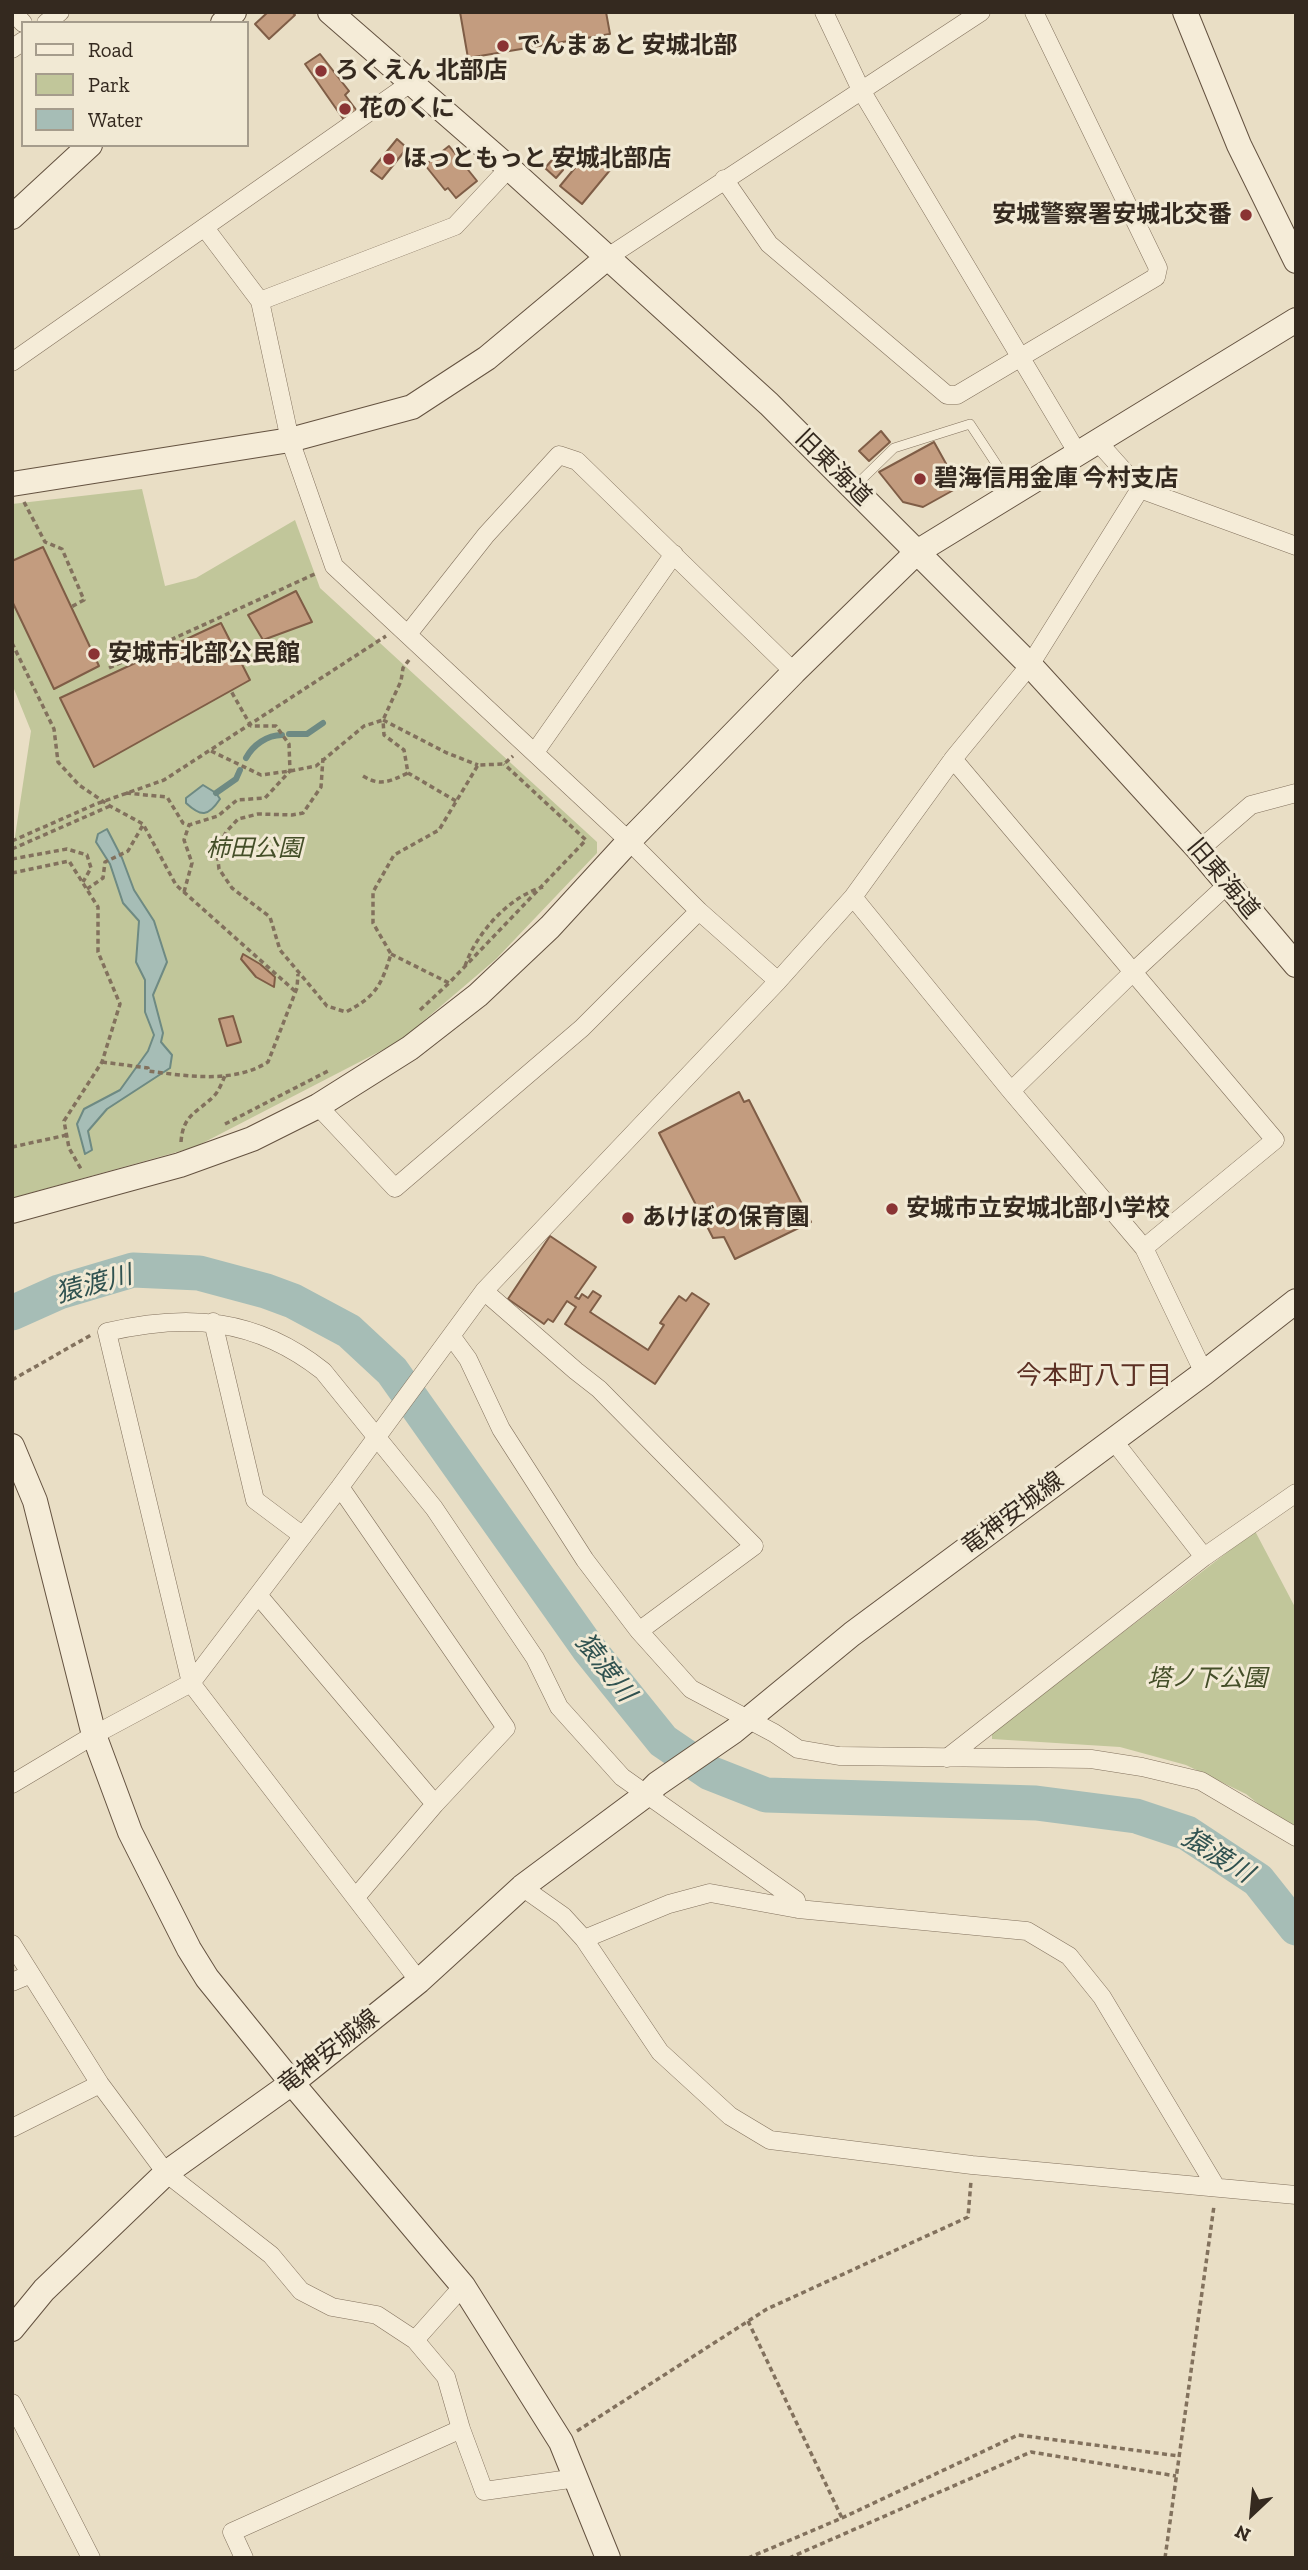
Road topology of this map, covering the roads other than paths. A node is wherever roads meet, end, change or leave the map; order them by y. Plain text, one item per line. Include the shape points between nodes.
1 (330, 12) edge
2 (824, 12) edge
3 (981, 12) edge
4 (1034, 12) edge
5 (1185, 12) edge
6 (412, 82) junction
7 (861, 90) junction
8 (88, 147) edge
9 (509, 168) junction
10 (724, 179) junction
11 (12, 217) edge
12 (205, 228) junction
13 (608, 257) junction
14 (1296, 261) edge
15 (260, 301) junction
16 (1296, 320) edge
17 (1021, 358) junction
18 (12, 362) edge
19 (290, 440) junction
20 (1087, 447) junction
21 (14, 484) edge
22 (853, 488) junction
23 (1140, 489) junction
24 (1014, 491) junction
25 (1296, 546) edge
26 (917, 552) junction
27 (674, 554) junction
28 (409, 635) junction
29 (1030, 666) junction
30 (794, 672) junction
31 (530, 748) junction
32 (953, 760) junction
33 (1296, 793) edge
34 (629, 841) junction
35 (1199, 850) junction
36 (1227, 885) junction
37 (853, 897) junction
38 (699, 911) junction
39 (1296, 965) edge
40 (1132, 973) junction
41 (778, 981) junction
42 (1011, 1091) junction
43 (318, 1106) junction
44 (12, 1210) edge
45 (1144, 1248) junction
46 (484, 1291) junction
47 (1296, 1301) edge
48 (213, 1322) junction
49 (447, 1344) junction
50 (1204, 1373) junction
51 (381, 1432) junction
52 (1112, 1440) junction
53 (12, 1446) edge
54 (340, 1487) junction
55 (1295, 1496) edge
56 (303, 1536) junction
57 (1204, 1557) junction
58 (258, 1595) junction
59 (639, 1631) junction
60 (191, 1683) junction
61 (741, 1725) junction
62 (94, 1735) junction
63 (947, 1758) junction
64 (12, 1784) edge
65 (652, 1789) junction
66 (435, 1804) junction
67 (1296, 1837) edge
68 (522, 1887) junction
69 (356, 1897) junction
70 (798, 1909) junction
71 (584, 1939) junction
72 (12, 1944) edge
73 (31, 1974) junction
74 (419, 1981) junction
75 (12, 1982) edge
76 (292, 2083) junction
77 (100, 2084) junction
78 (12, 2127) edge
79 (166, 2173) junction
80 (1216, 2187) junction
81 (1296, 2195) edge
82 (463, 2286) junction
83 (12, 2329) edge
84 (415, 2340) junction
85 (12, 2403) edge
86 (461, 2430) junction
87 (577, 2478) junction
88 (91, 2558) edge
89 (244, 2558) edge
90 (608, 2558) edge

1 - 6 street, 旧東海道
2 - 7 street
3 - 7 street
4 - 17 street via 1158,268 1156,277
5 - 14 street via 1239,145
6 - 9 street, 旧東海道
6 - 12 street
7 - 10 street
7 - 17 street
8 - 11 street
9 - 13 street, 旧東海道
9 - 15 street via 455,226
10 - 13 street
10 - 17 street via 769,244 947,395 957,395
12 - 15 street
12 - 18 street
13 - 19 street via 487,358 412,407
13 - 22 street, 旧東海道
15 - 19 street
16 - 20 street
17 - 20 street
19 - 21 street
19 - 28 street via 334,566
20 - 23 street
20 - 24 street
22 - 24 lane via 894,447 970,424
22 - 26 street, 旧東海道
23 - 25 street
23 - 29 street
24 - 26 street
26 - 29 street, 旧東海道
26 - 30 street
27 - 28 street via 577,461 559,455 486,535
27 - 30 street
27 - 31 street
28 - 31 street
29 - 32 street
29 - 35 street, 旧東海道
30 - 34 street
31 - 34 street
32 - 37 street
32 - 40 street
33 - 35 street via 1251,805
34 - 38 street
34 - 43 street via 550,927 478,995 410,1048
35 - 36 street, 旧東海道
36 - 39 street, 旧東海道
36 - 40 street
37 - 41 street
37 - 42 street
38 - 41 street
38 - 43 street via 582,1028 395,1188
40 - 42 street
40 - 45 street via 1275,1140
41 - 46 street
42 - 45 street
43 - 44 street via 252,1139 180,1165
45 - 50 street
46 - 49 street
46 - 59 street via 599,1388 754,1546
47 - 50 street, 竜神安城線
48 - 51 street via 253,1333 304,1356
48 - 56 street via 255,1500
48 - 60 street via 143,1324 107,1332
49 - 51 street
49 - 59 street via 468,1359 508,1440 585,1560
50 - 52 street, 竜神安城線
51 - 54 street
51 - 65 street via 535,1658 559,1707 622,1777
52 - 57 street
52 - 61 street, 竜神安城線 via 852,1634
53 - 62 street via 35,1501
54 - 56 street
54 - 66 street via 506,1728
55 - 57 street
56 - 58 street
57 - 63 street
58 - 60 street
58 - 66 street
59 - 61 street via 691,1689
60 - 62 street
60 - 69 street
61 - 63 street via 798,1749 839,1756
61 - 65 street, 竜神安城線
62 - 64 street
62 - 76 street via 130,1832 189,1949
63 - 67 street via 1091,1759 1142,1767 1200,1782
65 - 68 street, 竜神安城線
65 - 70 street via 796,1900
66 - 69 street
68 - 71 street via 563,1916
68 - 74 street, 竜神安城線
69 - 74 street
70 - 71 street via 710,1893 669,1904
70 - 80 street via 1027,1931 1069,1956 1102,1997
71 - 80 street via 660,2052 730,2116 770,2140 972,2165
72 - 73 street
73 - 75 street
73 - 77 street
74 - 76 street, 竜神安城線
76 - 79 street, 竜神安城線
76 - 82 street
77 - 78 street
77 - 79 street
79 - 83 street, 竜神安城線 via 44,2290
79 - 84 street via 271,2255 302,2291 332,2307 377,2315
80 - 81 street
82 - 84 street
82 - 87 street via 561,2442
84 - 86 street via 446,2377
85 - 88 street
86 - 87 street via 484,2491
86 - 89 street via 232,2532
87 - 90 street

